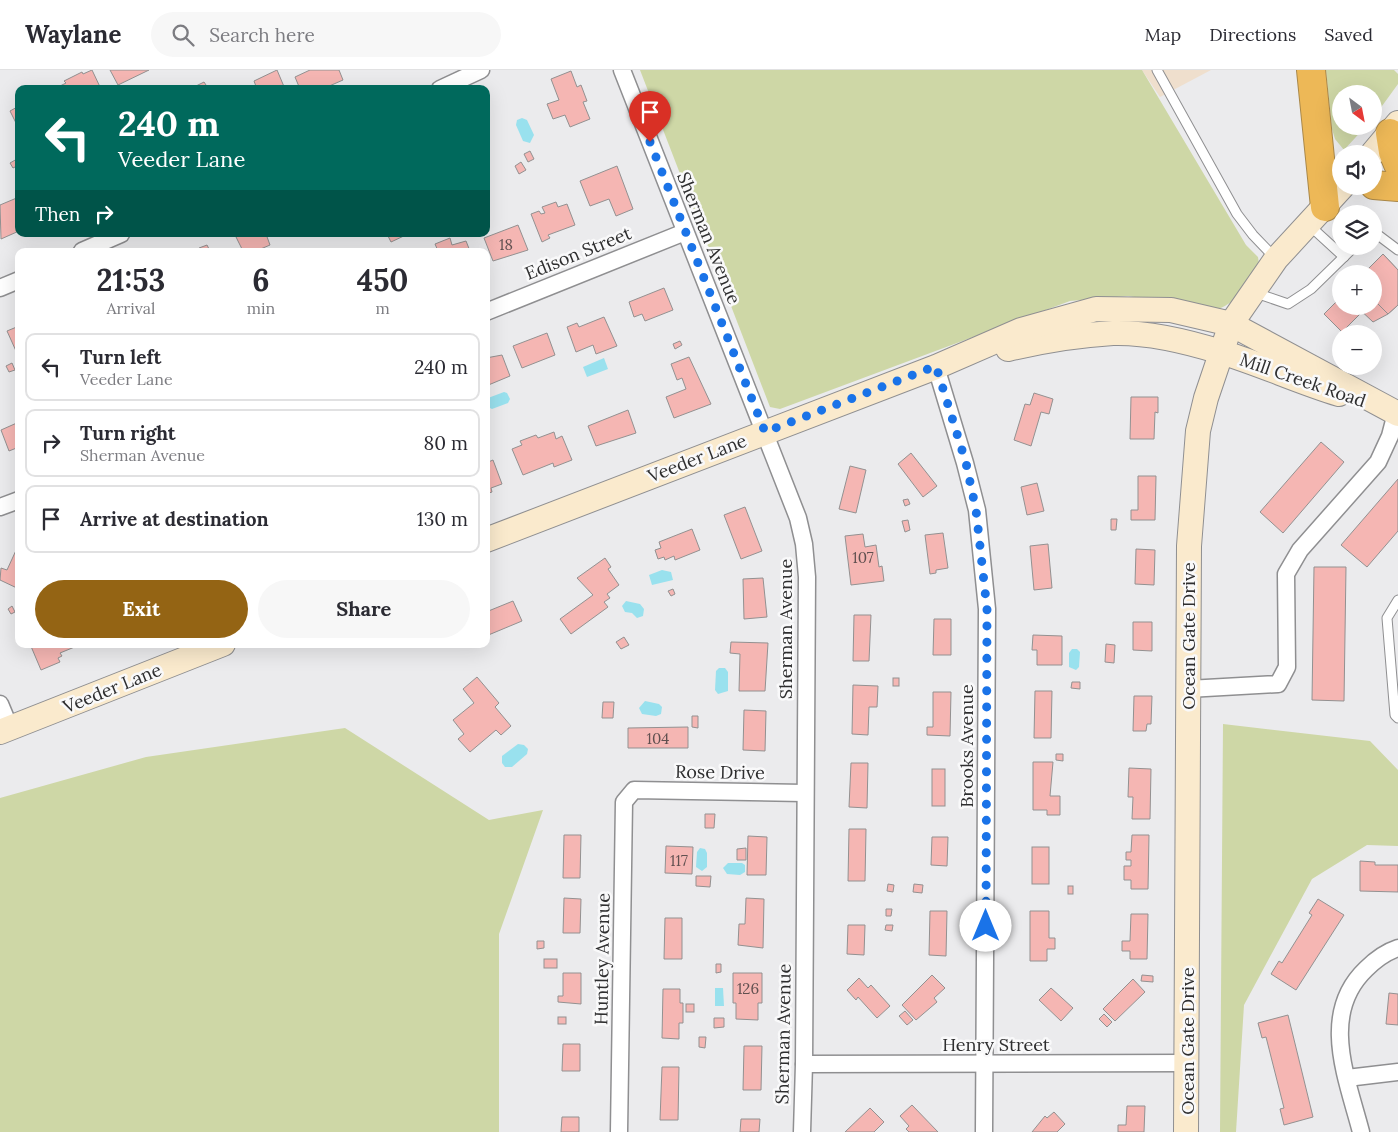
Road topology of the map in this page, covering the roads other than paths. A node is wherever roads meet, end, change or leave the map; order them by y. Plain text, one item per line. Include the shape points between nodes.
1 (481, 70) edge
2 (622, 70) edge
3 (1157, 70) edge
4 (1311, 70) edge
5 (449, 85) edge
6 (1316, 122) junction
7 (1394, 128) edge
8 (1380, 145) edge
9 (1332, 152) edge
10 (1398, 164) edge
11 (1382, 186) edge
12 (1398, 188) edge
13 (1335, 195) edge
14 (1317, 216) junction
15 (685, 232) junction
16 (113, 237) edge
17 (1382, 238) edge
18 (89, 248) edge
19 (1398, 250) edge
20 (1344, 257) joint
21 (1276, 259) junction
22 (15, 282) edge
23 (0, 288) edge
24 (1253, 292) junction
25 (490, 310) edge
26 (1231, 324) junction
27 (1222, 352) junction
28 (936, 366) junction
29 (1393, 411) edge
30 (765, 432) junction
31 (15, 501) edge
32 (0, 507) edge
33 (490, 538) edge
34 (1398, 600) edge
35 (213, 648) edge
36 (1188, 689) junction
37 (0, 704) edge
38 (1398, 718) edge
39 (5, 730) edge
40 (634, 790) joint
41 (804, 793) junction
42 (1398, 948) edge
43 (1187, 1063) junction
44 (804, 1064) junction
45 (986, 1065) junction
46 (1398, 1072) edge
47 (1347, 1078) junction
48 (619, 1132) edge
49 (802, 1132) edge
50 (984, 1132) edge
51 (1186, 1132) edge
52 (1361, 1132) edge

1 - 5 street
2 - 15 street, Sherman Avenue
3 - 21 lane via 1237,214
4 - 6 highway
6 - 9 highway
6 - 14 highway
7 - 8 street
7 - 10 highway via 1393,152
11 - 12 highway
13 - 14 street, Ocean Gate Drive
14 - 20 lane
14 - 21 street, Ocean Gate Drive
15 - 25 street, Edison Street
15 - 30 street, Sherman Avenue
16 - 18 street
17 - 19 lane
20 - 24 lane via 1311,289 1288,304
21 - 24 street, Ocean Gate Drive
22 - 23 street
24 - 26 street, Ocean Gate Drive
26 - 27 street, Ocean Gate Drive
26 - 28 street, Veeder Lane via 1171,310 1096,309 1022,330
26 - 29 street, Mill Creek Road
27 - 28 street, Veeder Lane via 1170,339 1114,333 1034,343
27 - 29 street, Mill Creek Road via 1309,385
27 - 36 street, Ocean Gate Drive via 1198,431 1193,476
28 - 30 street, Veeder Lane
28 - 45 street, Brooks Avenue via 966,463 976,510 987,609
29 - 36 street via 1390,436 1378,462 1300,550 1286,574 1287,667 1278,684
30 - 33 street, Veeder Lane
30 - 41 street, Sherman Avenue via 798,518 804,544 807,577
31 - 32 street
34 - 38 lane via 1387,618 1395,715
35 - 39 street, Veeder Lane
36 - 43 street, Ocean Gate Drive
37 - 39 street
40 - 41 street, Rose Drive
40 - 48 street, Huntley Avenue via 624,802
41 - 44 street, Sherman Avenue
42 - 47 street via 1373,962 1356,979 1345,997 1340,1015 1340,1044
43 - 45 street, Henry Street
43 - 51 street, Ocean Gate Drive
44 - 45 street, Henry Street
44 - 49 street, Sherman Avenue
45 - 50 street, Brooks Avenue
46 - 47 street
47 - 52 street

